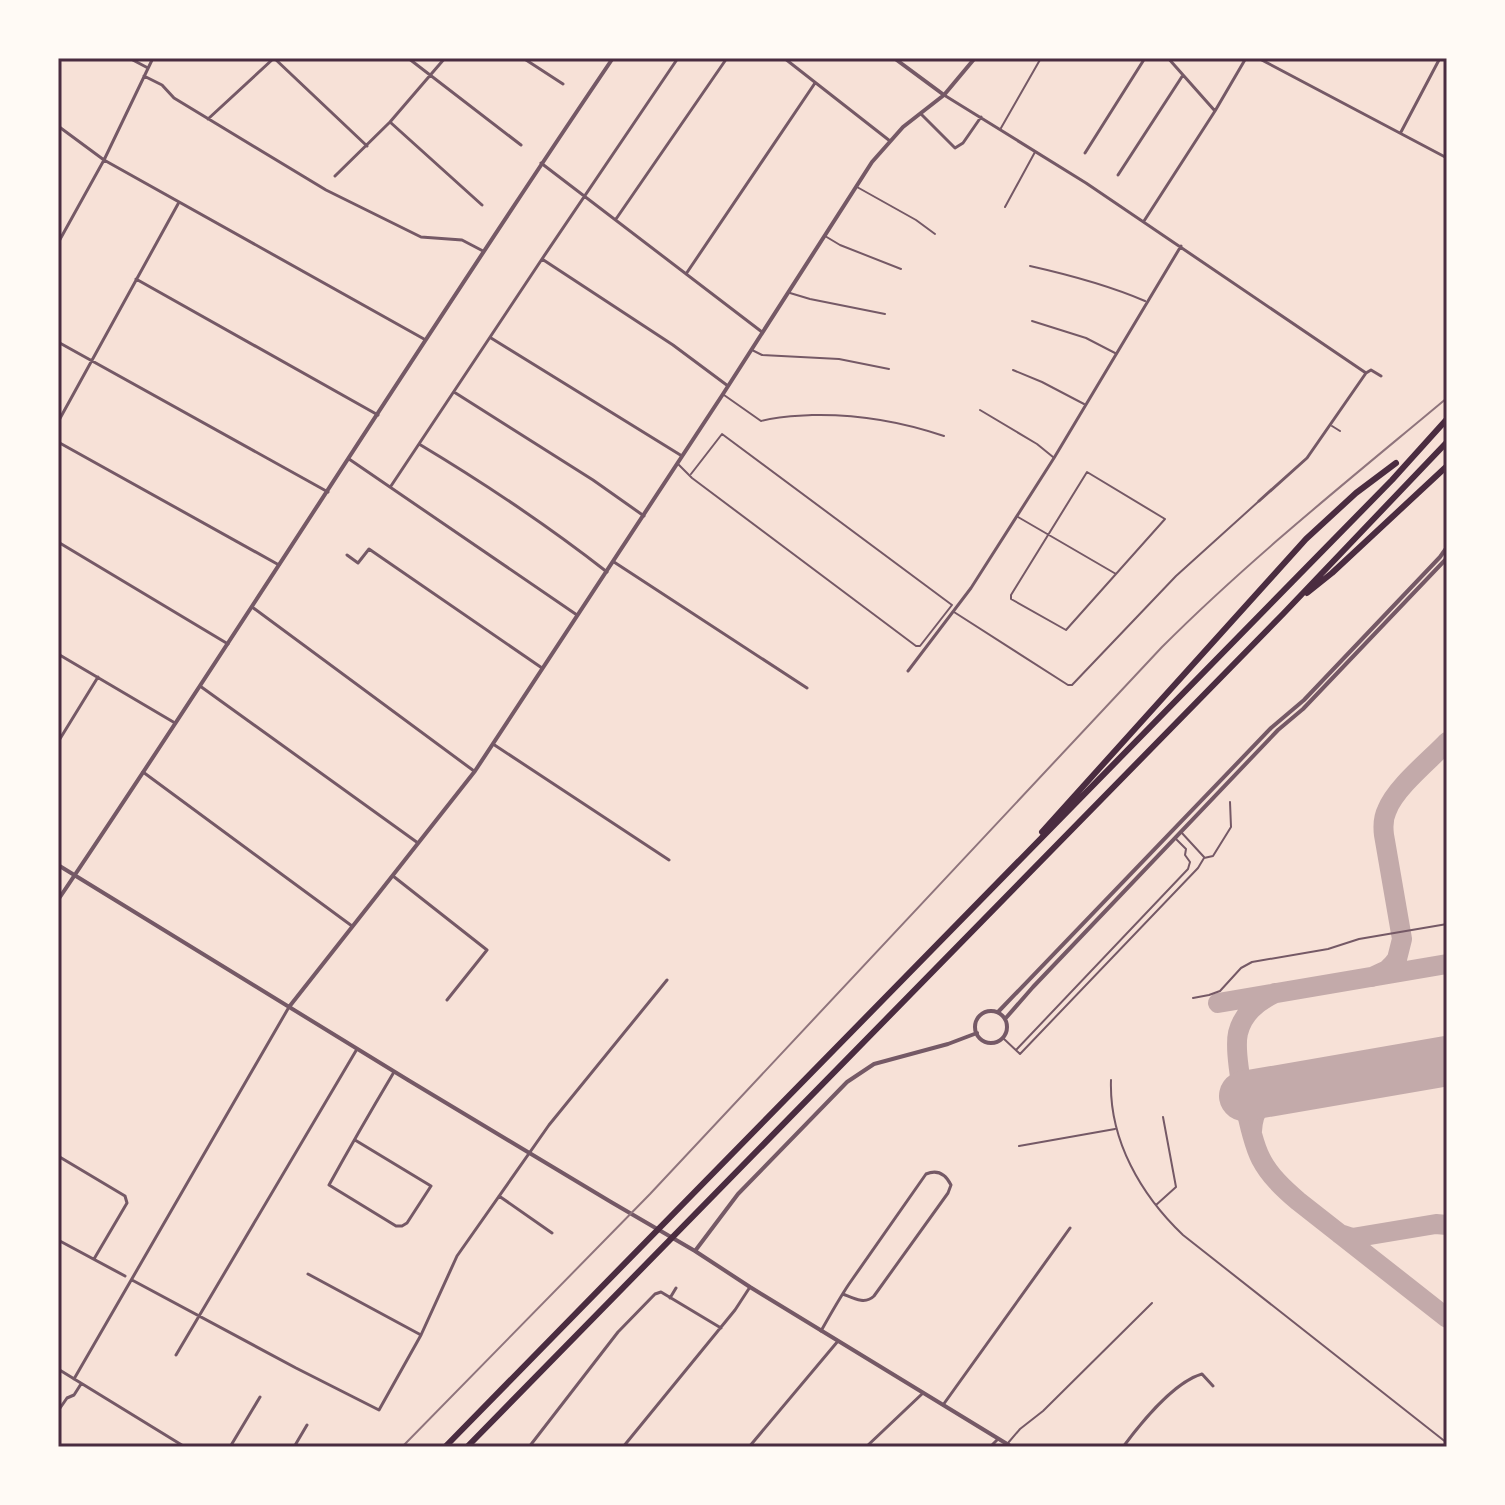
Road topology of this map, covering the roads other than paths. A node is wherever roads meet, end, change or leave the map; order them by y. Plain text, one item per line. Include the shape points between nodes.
1 (129, 58) edge
2 (153, 58) edge
3 (274, 58) edge
4 (408, 58) edge
5 (445, 58) edge
6 (523, 58) edge
7 (613, 58) edge
8 (678, 58) edge
9 (727, 58) edge
10 (784, 58) edge
11 (894, 58) edge
12 (975, 58) edge
13 (1041, 58) edge
14 (1145, 58) edge
15 (1168, 58) edge
16 (1246, 58) edge
17 (1258, 58) edge
18 (1440, 58) edge
19 (148, 68) junction
20 (1183, 75) junction
21 (144, 76) junction
22 (431, 76) junction
23 (815, 83) junction
24 (563, 84) dead end
25 (944, 95) junction
26 (1215, 111) junction
27 (920, 113) junction
28 (981, 117) junction
29 (208, 119) junction
30 (390, 122) junction
31 (58, 126) edge
32 (1001, 129) junction
33 (1401, 134) junction
34 (890, 141) junction
35 (521, 145) dead end
36 (367, 146) junction
37 (1036, 151) junction
38 (1085, 153) dead end
39 (1447, 158) edge
40 (104, 160) junction
41 (541, 163) junction
42 (1118, 175) dead end
43 (335, 176) dead end
44 (856, 186) junction
45 (586, 196) junction
46 (179, 203) junction
47 (482, 205) dead end
48 (1005, 207) dead end
49 (616, 219) junction
50 (1144, 221) junction
51 (935, 234) dead end
52 (824, 235) junction
53 (58, 243) edge
54 (1181, 246) junction
55 (483, 251) junction
56 (542, 259) junction
57 (1030, 266) dead end
58 (901, 269) dead end
59 (686, 274) junction
60 (136, 279) junction
61 (788, 292) junction
62 (1147, 302) junction
63 (885, 314) dead end
64 (1032, 321) dead end
65 (762, 332) junction
66 (491, 337) junction
67 (426, 340) junction
68 (58, 342) edge
69 (751, 349) junction
70 (1116, 353) junction
71 (92, 361) junction
72 (889, 369) dead end
73 (1013, 370) dead end
74 (1366, 373) junction
75 (1381, 376) dead end
76 (728, 386) junction
77 (454, 392) junction
78 (723, 394) junction
79 (1085, 404) junction
80 (980, 410) dead end
81 (378, 415) junction
82 (1447, 419) edge
83 (58, 422) edge
84 (1331, 425) junction
85 (1340, 431) dead end
86 (944, 436) dead end
87 (58, 442) edge
88 (1447, 442) edge
89 (419, 444) junction
90 (682, 456) junction
91 (1054, 458) junction
92 (349, 459) junction
93 (677, 463) junction
94 (1396, 463) dead end
95 (1447, 466) edge
96 (691, 474) junction
97 (391, 486) junction
98 (328, 492) junction
99 (1259, 501) joint
100 (644, 516) junction
101 (1017, 517) junction
102 (1048, 535) junction
103 (58, 542) edge
104 (1447, 547) edge
105 (347, 555) dead end
106 (1447, 558) edge
107 (614, 562) junction
108 (279, 565) junction
109 (607, 572) junction
110 (1116, 574) junction
111 (252, 607) junction
112 (954, 612) junction
113 (1283, 614) junction
114 (578, 615) junction
115 (228, 644) junction
116 (58, 654) edge
117 (542, 668) junction
118 (908, 671) dead end
119 (98, 677) junction
120 (200, 686) junction
121 (807, 688) dead end
122 (175, 723) junction
123 (58, 742) edge
124 (493, 744) junction
125 (475, 771) junction
126 (143, 772) junction
127 (1230, 802) dead end
128 (1180, 832) junction
129 (1175, 838) junction
130 (419, 844) junction
131 (1022, 857) junction
132 (1204, 858) junction
133 (669, 860) dead end
134 (58, 865) edge
135 (75, 875) junction
136 (393, 876) junction
137 (58, 900) edge
138 (1447, 924) edge
139 (352, 926) junction
140 (667, 980) dead end
141 (1193, 998) dead end
142 (447, 1000) dead end
143 (289, 1007) junction
144 (998, 1012) junction
145 (1005, 1019) junction
146 (977, 1033) junction
147 (1003, 1038) junction
148 (357, 1049) junction
149 (1016, 1050) junction
150 (394, 1072) junction
151 (1111, 1080) dead end
152 (1163, 1117) dead end
153 (1116, 1129) junction
154 (355, 1140) junction
155 (1019, 1146) dead end
156 (530, 1153) junction
157 (58, 1156) edge
158 (499, 1196) junction
159 (1156, 1206) junction
160 (1070, 1228) dead end
161 (552, 1233) dead end
162 (58, 1240) edge
163 (695, 1251) junction
164 (94, 1259) junction
165 (308, 1274) dead end
166 (125, 1276) dead end
167 (132, 1280) junction
168 (750, 1287) junction
169 (676, 1288) dead end
170 (843, 1294) junction
171 (670, 1298) junction
172 (1152, 1303) dead end
173 (199, 1316) junction
174 (721, 1328) junction
175 (821, 1331) junction
176 (421, 1335) junction
177 (838, 1341) junction
178 (176, 1355) dead end
179 (58, 1369) edge
180 (74, 1379) junction
181 (81, 1383) junction
182 (1213, 1386) dead end
183 (923, 1393) junction
184 (260, 1397) dead end
185 (943, 1405) junction
186 (58, 1411) edge
187 (307, 1425) dead end
188 (998, 1439) junction
189 (1447, 1443) edge
190 (1009, 1446) edge
191 (185, 1447) edge
192 (230, 1447) edge
193 (294, 1447) edge
194 (445, 1447) edge
195 (467, 1447) edge
196 (529, 1447) edge
197 (623, 1447) edge
198 (749, 1447) edge
199 (866, 1447) edge
200 (990, 1447) edge
201 (1123, 1447) edge

1 - 19 street
2 - 19 street
3 - 29 street
3 - 36 street
4 - 22 street
5 - 22 street
6 - 24 street
7 - 41 street
8 - 45 street
9 - 49 street
10 - 23 street
11 - 25 street
12 - 25 street
13 - 32 lane
14 - 38 street
15 - 20 street
16 - 26 street
17 - 33 street
18 - 33 street
19 - 21 street
20 - 26 street
20 - 42 street
21 - 29 street
21 - 40 street
22 - 30 street
22 - 35 street
23 - 34 street
23 - 59 street
25 - 27 street
25 - 28 street
26 - 50 street
27 - 28 street via 955,148
27 - 34 street
28 - 32 street
29 - 55 street via 326,190 421,237 462,240
30 - 36 street
30 - 47 street
31 - 40 street
32 - 37 street
33 - 39 street
34 - 44 street
36 - 43 street
37 - 48 lane
37 - 50 street
40 - 46 street
40 - 53 street
41 - 45 street
41 - 55 street
44 - 51 lane
44 - 52 street
45 - 49 street
45 - 56 street
46 - 60 street
46 - 67 street
49 - 59 street
50 - 54 street
52 - 58 lane
52 - 61 street
54 - 62 street
54 - 74 street
55 - 67 street
56 - 66 street
56 - 76 street
57 - 62 lane
59 - 65 street
60 - 71 street
60 - 81 street
61 - 63 lane
61 - 65 street
62 - 70 street
64 - 70 lane
65 - 69 street
66 - 77 street
66 - 90 street
67 - 81 street
68 - 71 street
69 - 72 lane via 762,355 839,359
69 - 76 street
70 - 79 street
71 - 83 street
71 - 98 street
73 - 79 lane
74 - 75 street
74 - 84 street
76 - 78 street
77 - 89 street
77 - 100 street
78 - 86 lane via 761,421 841,414 889,420
78 - 90 street
79 - 91 street
80 - 91 lane
81 - 92 street
82 - 131 highway
84 - 85 lane
84 - 99 street via 1307,458
87 - 108 street
88 - 113 highway
89 - 97 street
89 - 109 street
90 - 93 street
91 - 101 street
92 - 97 street
92 - 98 street
93 - 96 lane
93 - 100 street
94 - 131 highway via 1306,539
95 - 113 highway
96 - 96 lane via 916,646 952,605 722,434
97 - 114 street
98 - 108 street
99 - 112 lane via 1166,586 1072,685
100 - 107 street
101 - 102 lane
101 - 112 street
102 - 110 lane
102 - 110 lane via 1011,599 1066,630
102 - 110 lane via 1087,472 1165,519
103 - 115 street
104 - 144 street
105 - 117 street via 358,563 369,549
106 - 128 street
107 - 109 street
107 - 121 street
108 - 111 street
109 - 114 street
111 - 115 street
111 - 125 street
112 - 118 street
113 - 195 highway
114 - 117 street
115 - 120 street
116 - 119 street
117 - 124 street
119 - 122 street
119 - 123 street
120 - 122 street
120 - 130 street
122 - 126 street
124 - 125 street
124 - 133 street
125 - 130 street
126 - 135 street
126 - 139 street
127 - 132 lane via 1231,827 1213,856
128 - 129 street
128 - 132 lane
129 - 145 street
129 - 149 lane via 1186,849 1188,869
130 - 136 street
131 - 194 highway
132 - 149 lane via 1020,1054
134 - 135 street
135 - 137 street
135 - 143 street
136 - 139 street
136 - 142 street via 487,950
138 - 141 lane via 1252,962 1220,991
139 - 143 street
140 - 156 street
143 - 148 street
143 - 167 street
144 - 145 street
144 - 146 street via 981,1015
145 - 147 street
146 - 147 street via 989,1042
146 - 163 street via 874,1064 847,1082 738,1194
147 - 149 lane
148 - 150 street
148 - 173 street
150 - 154 street
150 - 156 street
151 - 153 lane
152 - 159 lane via 1176,1187
153 - 155 lane
153 - 159 lane
154 - 154 street via 431,1186 402,1226 329,1185
156 - 158 street
156 - 163 street
157 - 164 street via 125,1196 127,1203
158 - 161 street
158 - 176 street via 457,1256
159 - 189 lane via 1183,1235
160 - 185 street
162 - 164 street
163 - 168 street
164 - 166 street
165 - 176 street
167 - 173 street
167 - 180 street
168 - 174 street
168 - 175 street
169 - 171 street
170 - 170 street via 926,1174 933,1171 947,1178 948,1193 871,1299
170 - 175 street
171 - 174 street
171 - 196 street via 655,1294 618,1332
172 - 190 lane via 1020,1429
173 - 176 street via 379,1410
173 - 178 street
174 - 197 street
175 - 177 street
177 - 183 street
177 - 198 street
179 - 180 street
180 - 181 street
181 - 186 street
181 - 191 street
182 - 201 street via 1198,1374 1161,1402
183 - 185 street
183 - 199 street
184 - 192 street
185 - 188 street
187 - 193 street
188 - 190 street
188 - 200 street

